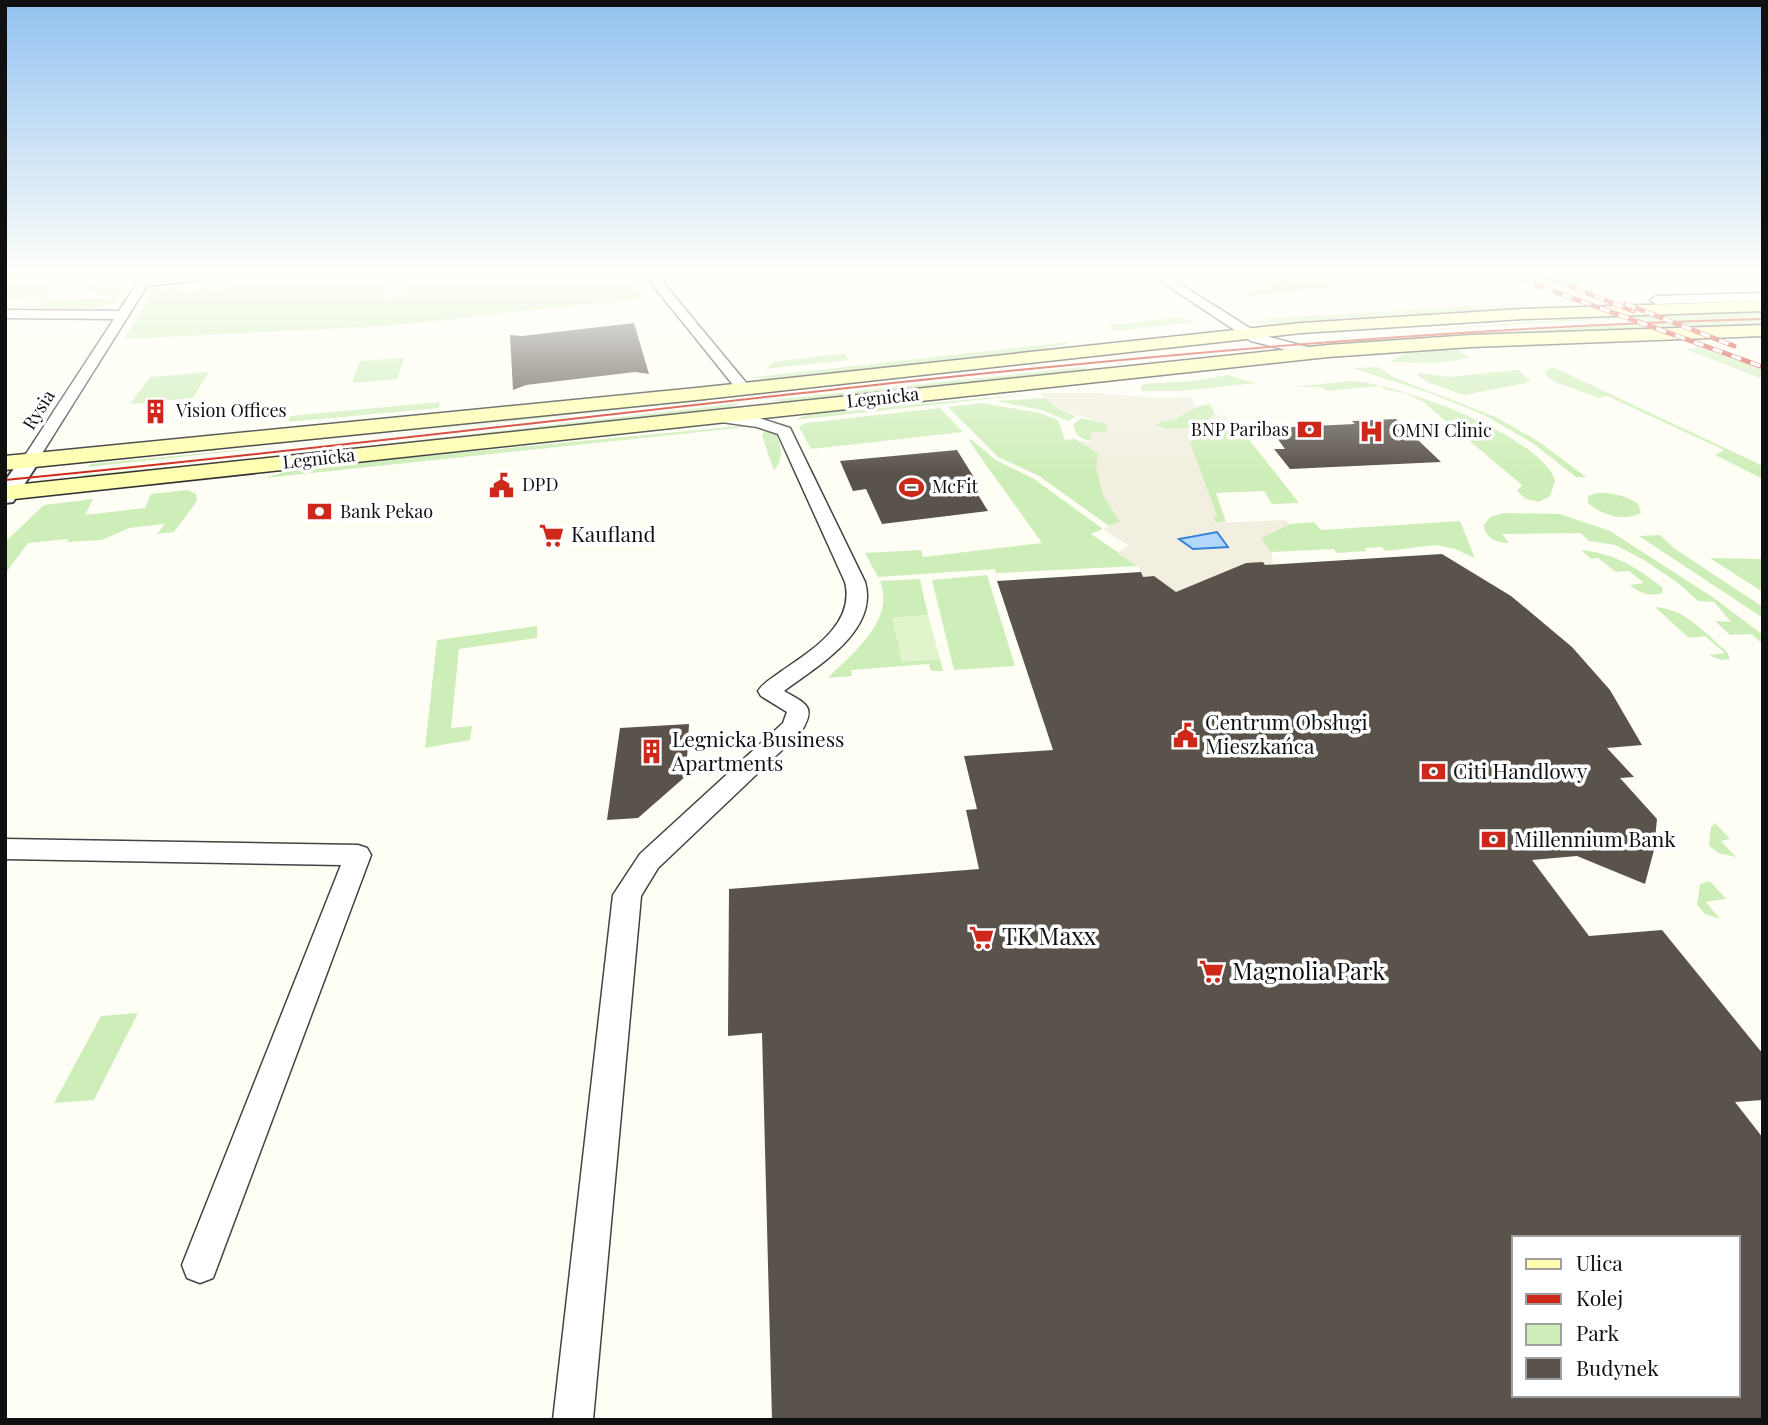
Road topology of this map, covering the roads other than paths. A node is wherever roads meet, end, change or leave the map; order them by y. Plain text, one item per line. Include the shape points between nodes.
1 (106, 340) edge
2 (704, 340) edge
3 (1179, 340) edge
4 (1265, 340) edge
5 (1484, 340) edge
6 (1314, 353) junction
7 (743, 388) junction
8 (816, 405) junction
9 (710, 417) junction
10 (784, 431) junction
11 (30, 460) junction
12 (5, 463) edge
13 (6, 494) edge
14 (5, 849) edge
15 (200, 1265) dead end
16 (573, 1420) edge

1 - 11 street, Rysia
2 - 7 street
3 - 7 main road, Legnicka
4 - 6 street
5 - 6 main road, Legnicka
6 - 8 main road, Legnicka
7 - 11 main road, Legnicka
8 - 9 main road, Legnicka
8 - 10 street via 790,418
9 - 10 street
9 - 13 main road, Legnicka
10 - 16 street via 855,582 858,604 844,628 769,691 798,709 793,727 649,861 627,895
11 - 12 main road, Legnicka
11 - 13 street
14 - 15 street via 358,855

